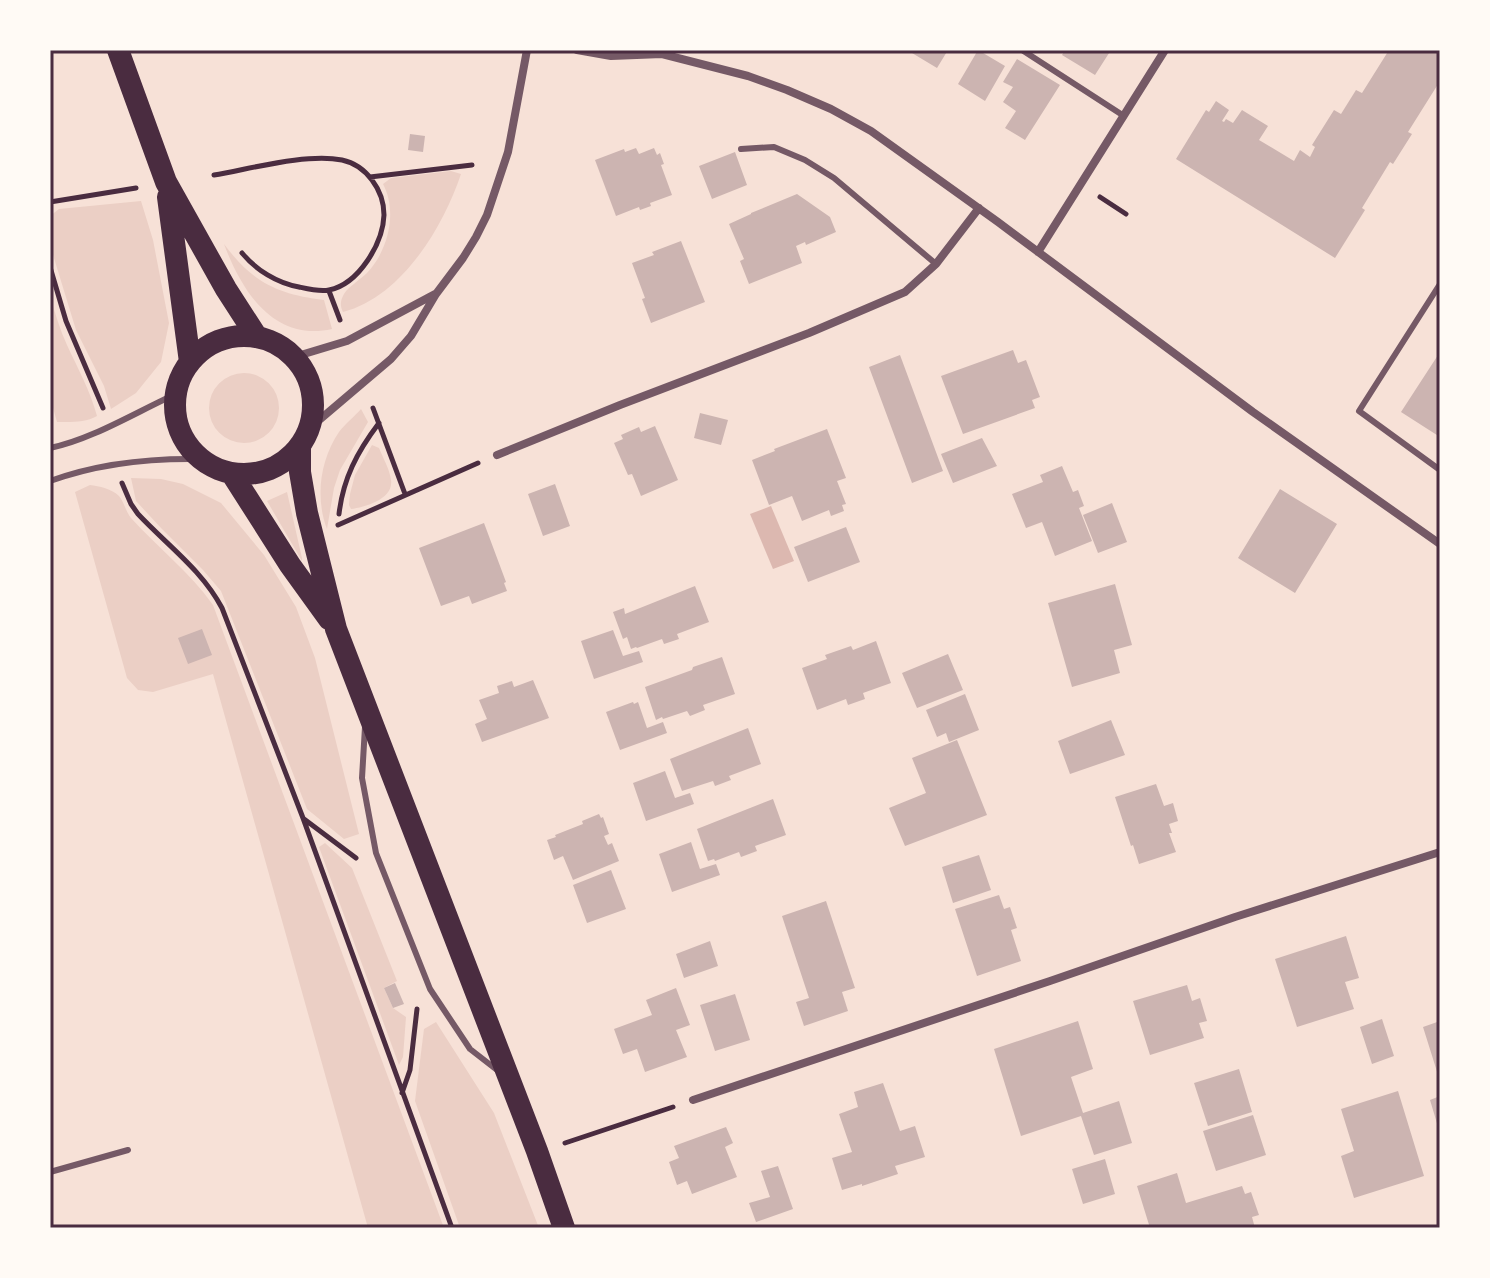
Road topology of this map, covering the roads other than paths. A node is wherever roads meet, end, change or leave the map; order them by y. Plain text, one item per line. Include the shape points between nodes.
1 (118, 50) edge
2 (527, 50) edge
3 (577, 50) edge
4 (1022, 50) edge
5 (1165, 50) edge
6 (658, 52) edge
7 (1124, 116) junction
8 (741, 149) dead end
9 (166, 182) junction
10 (979, 208) junction
11 (1038, 252) junction
12 (936, 264) junction
13 (1440, 284) edge
14 (436, 294) junction
15 (257, 337) junction
16 (294, 357) junction
17 (190, 362) junction
18 (176, 394) junction
19 (311, 427) junction
20 (300, 447) junction
21 (50, 448) edge
22 (497, 455) road end
23 (201, 459) junction
24 (1440, 470) edge
25 (232, 474) junction
26 (50, 481) edge
27 (1440, 544) edge
28 (336, 629) junction
29 (366, 711) junction
30 (1440, 852) edge
31 (509, 1080) junction
32 (693, 1100) road end
33 (128, 1150) dead end
34 (50, 1172) edge
35 (564, 1228) edge

1 - 9 highway
2 - 14 street via 508,152 487,215
3 - 6 street via 611,56
4 - 7 lane
5 - 7 street
6 - 10 street via 748,76 831,109 901,151
7 - 11 street
8 - 12 lane via 774,147 805,160
9 - 15 highway
9 - 17 highway
10 - 11 street
10 - 12 street
11 - 27 street
12 - 22 street via 905,292
13 - 24 lane via 1359,411
14 - 16 street via 347,341
14 - 19 street via 391,359
15 - 16 highway
15 - 17 highway via 220,340
16 - 19 highway via 312,390
17 - 18 highway
18 - 21 lane
18 - 23 highway via 180,430
19 - 20 highway
20 - 25 highway via 270,470
20 - 28 highway via 307,513
23 - 25 highway
23 - 26 lane via 116,464
25 - 28 highway
28 - 29 highway
29 - 31 highway
29 - 31 lane via 362,778 376,853 441,1008 470,1049
30 - 32 street
31 - 35 highway
33 - 34 lane

